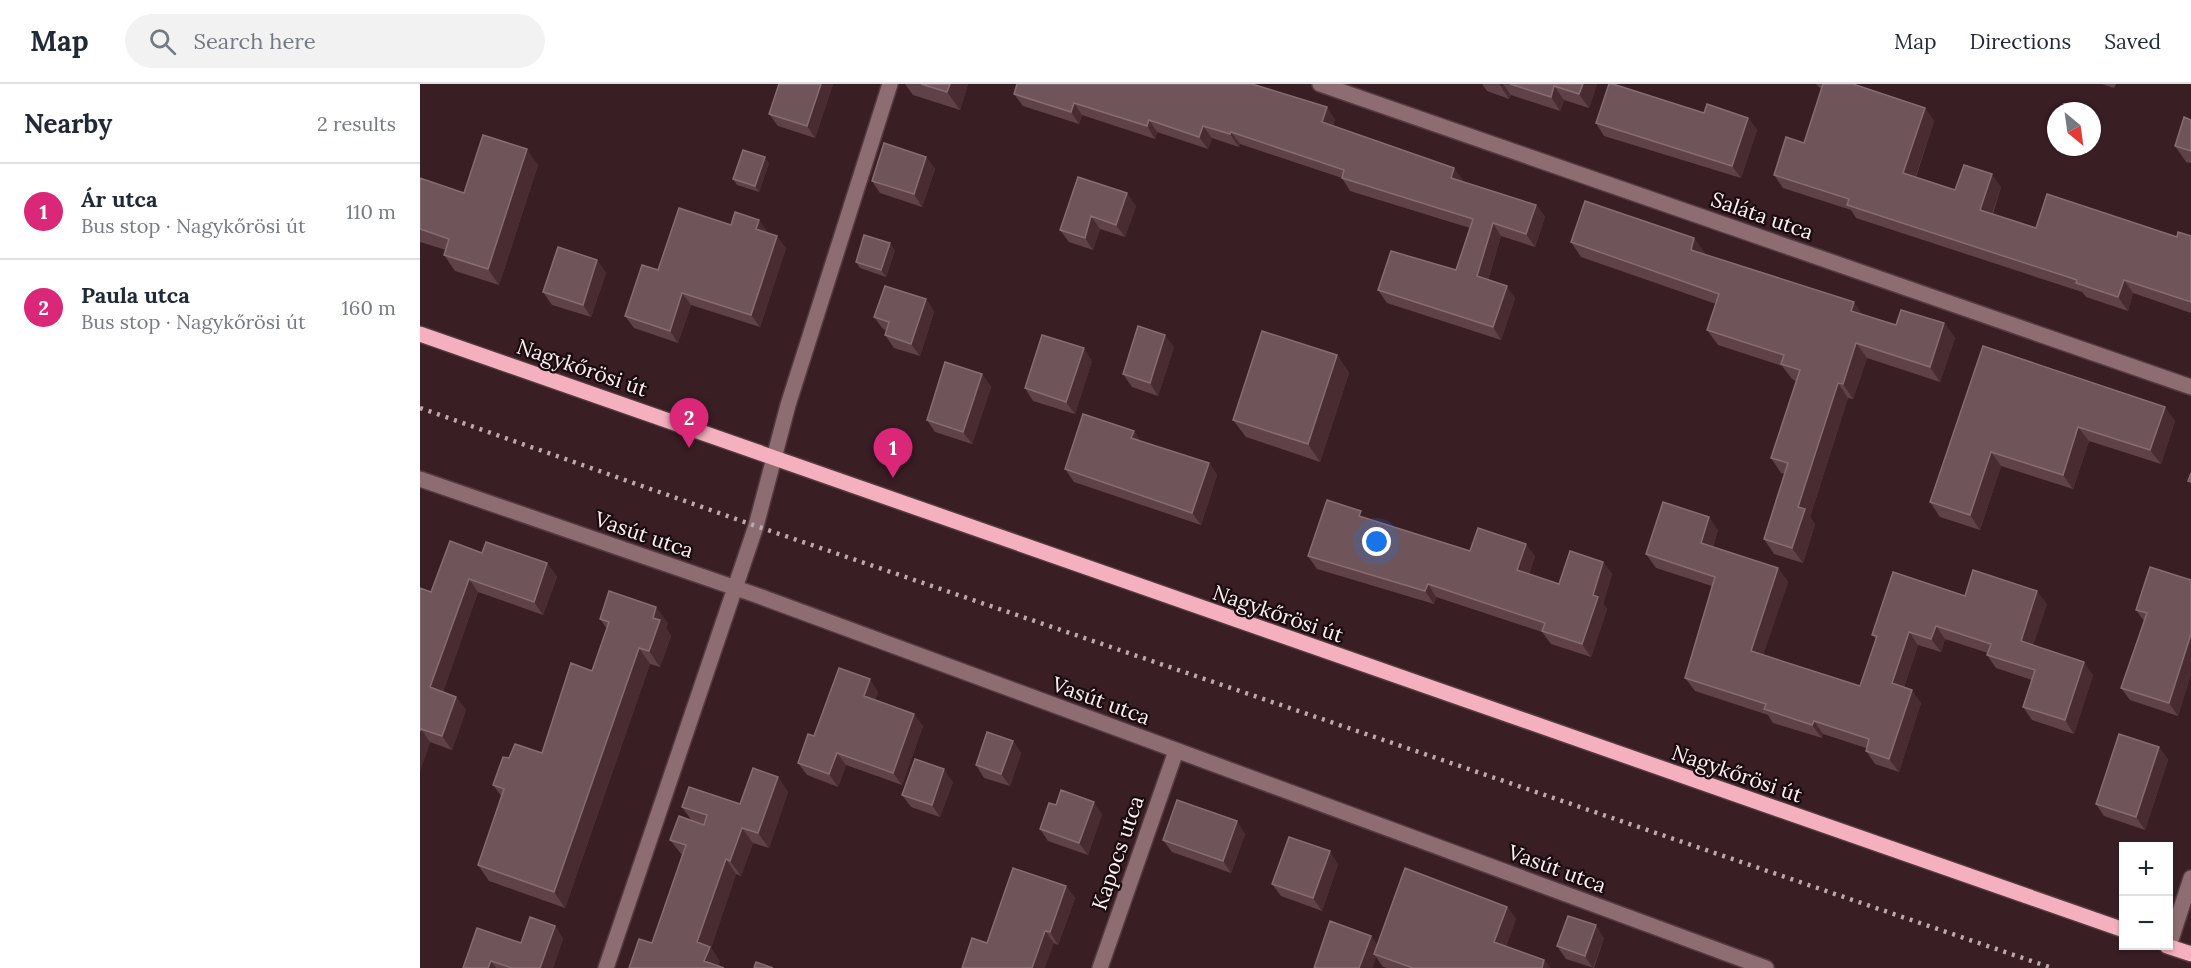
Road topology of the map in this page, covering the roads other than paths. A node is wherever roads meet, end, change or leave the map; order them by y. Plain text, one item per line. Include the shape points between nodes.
1 (890, 84) edge
2 (1320, 84) edge
3 (420, 334) edge
4 (2191, 387) edge
5 (774, 458) junction
6 (420, 479) edge
7 (735, 589) junction
8 (1176, 751) junction
9 (2191, 878) edge
10 (2119, 928) edge
11 (2173, 931) edge
12 (2173, 948) edge
13 (2191, 954) edge
14 (606, 968) edge
15 (1100, 968) edge
16 (1766, 968) edge

1 - 5 street
2 - 4 street, Saláta utca
3 - 5 main road, Nagykőrösi út
5 - 7 street
5 - 10 main road, Nagykőrösi út
6 - 7 street, Vasút utca
7 - 8 street, Vasút utca
7 - 14 street
8 - 15 street, Kapocs utca
8 - 16 street, Vasút utca
9 - 11 street
12 - 13 main road

